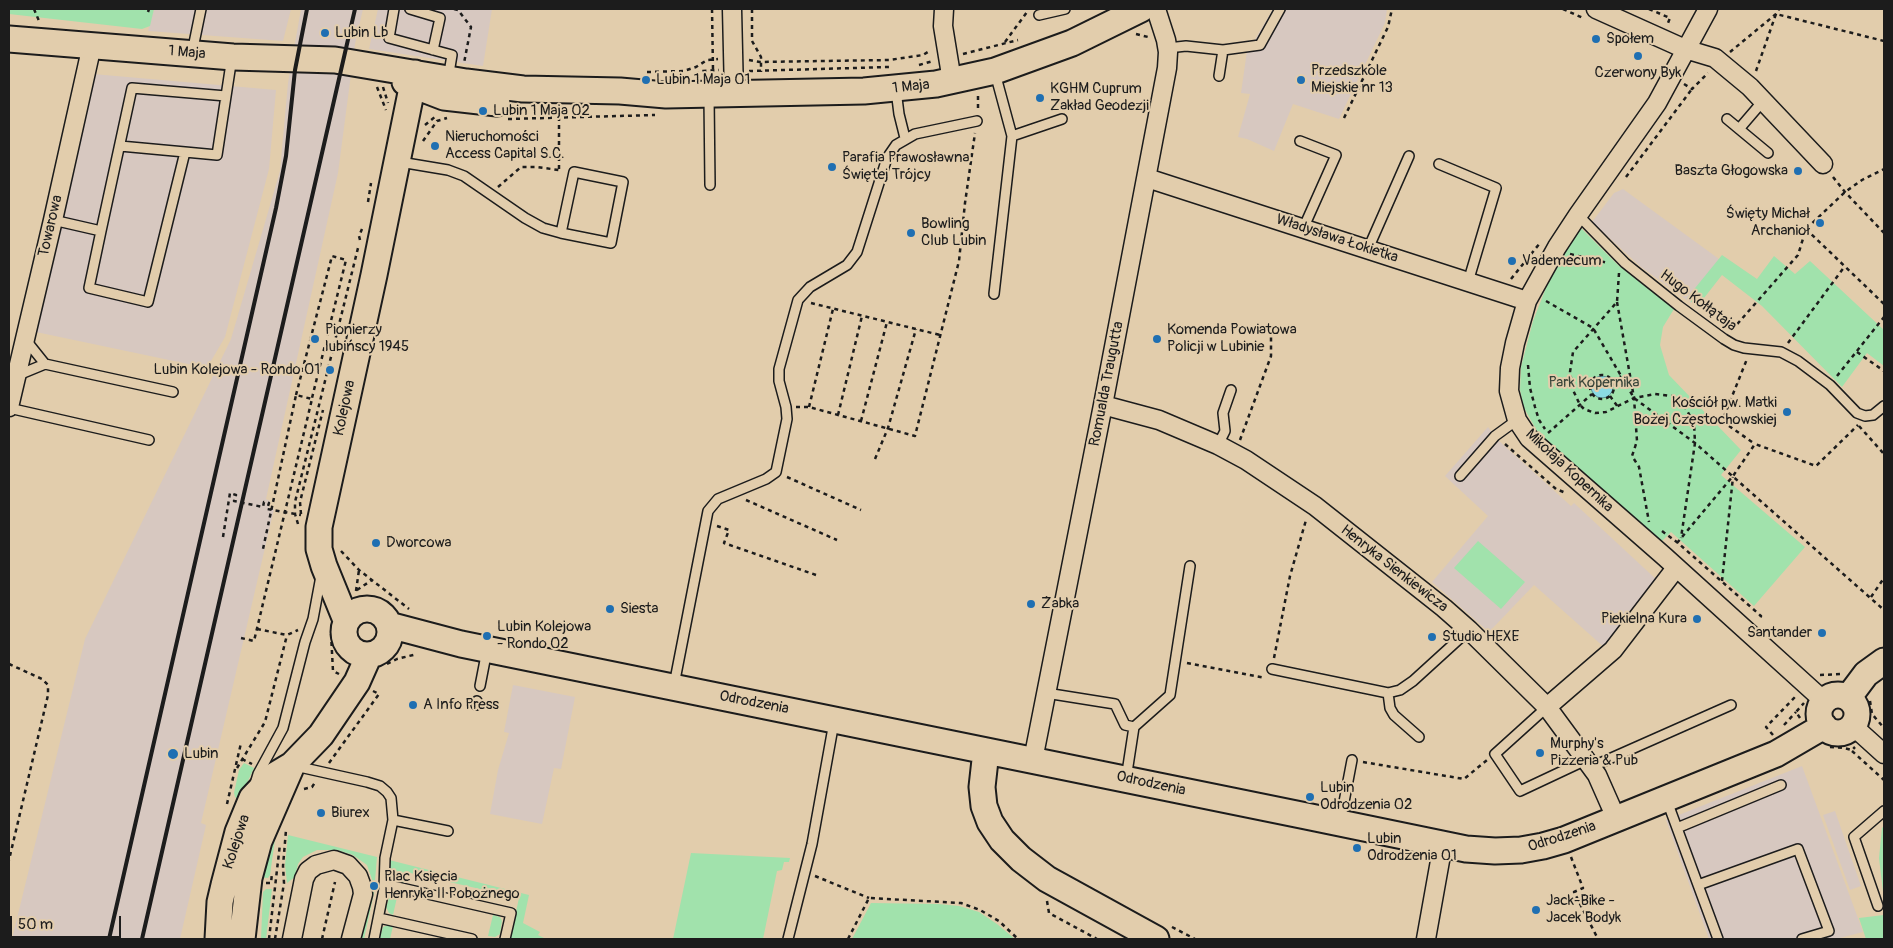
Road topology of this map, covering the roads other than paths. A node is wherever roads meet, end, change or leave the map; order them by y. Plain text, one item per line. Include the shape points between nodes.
1 (201, 9) edge
2 (394, 9) edge
3 (410, 9) edge
4 (732, 9) edge
5 (944, 9) edge
6 (1065, 9) edge
7 (1142, 9) edge
8 (1156, 9) edge
9 (1280, 9) edge
10 (1596, 9) edge
11 (1708, 9) edge
12 (1039, 15) dead end
13 (9, 39) edge
14 (92, 45) junction
15 (1168, 48) junction
16 (1685, 49) junction
17 (433, 50) junction
18 (1223, 50) junction
19 (192, 54) junction
20 (232, 57) junction
21 (948, 61) junction
22 (1219, 76) dead end
23 (996, 77) junction
24 (897, 78) junction
25 (414, 79) junction
26 (711, 82) junction
27 (452, 90) junction
28 (734, 94) junction
29 (226, 96) junction
30 (1764, 101) junction
31 (1062, 119) dead end
32 (1727, 119) dead end
33 (977, 121) road end
34 (1739, 129) junction
35 (1012, 136) junction
36 (905, 138) junction
37 (1300, 141) dead end
38 (120, 146) junction
39 (185, 152) junction
40 (1768, 153) dead end
41 (1410, 156) dead end
42 (407, 163) junction
43 (1440, 164) dead end
44 (1823, 164) road end
45 (1147, 178) junction
46 (710, 185) dead end
47 (1582, 219) junction
48 (53, 220) junction
49 (1303, 228) junction
50 (101, 231) junction
51 (561, 233) junction
52 (1368, 249) junction
53 (1468, 282) junction
54 (994, 294) dead end
55 (1535, 304) junction
56 (24, 339) junction
57 (45, 364) junction
58 (15, 376) junction
59 (1231, 390) dead end
60 (173, 392) dead end
61 (1103, 405) junction
62 (1884, 406) edge
63 (9, 407) edge
64 (1517, 420) junction
65 (149, 440) dead end
66 (1218, 445) junction
67 (1460, 476) dead end
68 (1670, 563) junction
69 (324, 566) junction
70 (1190, 566) dead end
71 (355, 606) junction
72 (1469, 630) junction
73 (376, 648) junction
74 (487, 649) junction
75 (1884, 661) edge
76 (1272, 668) road end
77 (480, 686) dead end
78 (673, 687) junction
79 (1046, 693) junction
80 (1388, 693) junction
81 (1848, 698) junction
82 (1824, 702) junction
83 (1731, 705) dead end
84 (1547, 707) junction
85 (834, 720) junction
86 (1824, 726) junction
87 (1134, 727) junction
88 (1419, 737) dead end
89 (1852, 738) junction
90 (986, 751) junction
91 (1884, 754) edge
92 (1032, 760) junction
93 (1352, 760) road end
94 (1589, 764) junction
95 (292, 765) junction
96 (1126, 779) junction
97 (1781, 785) dead end
98 (252, 798) junction
99 (1666, 798) junction
100 (1884, 811) edge
101 (1616, 818) junction
102 (393, 820) junction
103 (1340, 823) junction
104 (1677, 828) junction
105 (448, 831) dead end
106 (1444, 844) junction
107 (384, 884) junction
108 (1698, 885) junction
109 (1878, 906) dead end
110 (379, 918) junction
111 (218, 939) edge
112 (242, 939) edge
113 (292, 939) edge
114 (351, 939) edge
115 (374, 939) edge
116 (472, 939) edge
117 (505, 939) edge
118 (788, 939) edge
119 (1156, 939) edge
120 (1426, 939) edge
121 (1718, 939) edge
122 (1802, 939) edge

1 - 19 lane
2 - 17 lane via 389,38
3 - 17 lane via 440,18
4 - 28 street
5 - 21 street
6 - 12 lane
7 - 23 street, 1 Maja
8 - 15 street, Romualda Traugutta
9 - 18 lane via 1260,45
10 - 16 street
11 - 16 street, Mikołaja Kopernika
13 - 14 street, 1 Maja
14 - 19 street, 1 Maja
14 - 48 street, Towarowa
15 - 18 lane via 1186,46
15 - 45 street, Romualda Traugutta
16 - 30 street via 1714,58
16 - 47 street, Mikołaja Kopernika via 1657,102
17 - 27 lane via 452,55
18 - 22 lane
19 - 20 street, 1 Maja
20 - 25 street, 1 Maja via 335,60
20 - 29 lane
21 - 23 street, 1 Maja
21 - 24 street, 1 Maja
23 - 35 lane
24 - 28 street, 1 Maja
24 - 36 lane via 899,114
25 - 27 street, 1 Maja
25 - 42 street, Kolejowa
26 - 27 street, 1 Maja via 664,105 620,91
26 - 28 street, 1 Maja
26 - 46 lane
27 - 42 street, Kolejowa via 418,114
29 - 38 lane via 132,88
29 - 39 lane via 217,155
30 - 34 lane
30 - 44 street
31 - 35 lane
32 - 34 lane
33 - 36 lane
34 - 40 lane
35 - 54 lane
36 - 78 lane via 896,144 887,158 858,252 847,266 810,287 798,300 778,369 787,420 776,472 718,499 708,510
37 - 49 lane via 1336,155
38 - 39 lane
38 - 50 lane
39 - 50 lane via 148,302 89,288
41 - 52 lane
42 - 51 lane via 464,176 525,218
42 - 69 street, Kolejowa via 319,527 319,549
43 - 53 lane via 1496,188
45 - 49 street, Władysława Łokietka
45 - 61 street, Romualda Traugutta
47 - 55 street, Mikołaja Kopernika via 1557,247
47 - 62 lane, Hugo Kołłątaja via 1625,262 1724,339 1734,345 1781,352 1798,361 1830,385 1857,413 1873,415
48 - 50 lane
48 - 56 street, Towarowa
49 - 52 street, Władysława Łokietka
51 - 51 lane via 611,243 623,182 574,172
52 - 53 street, Władysława Łokietka
53 - 55 street, Władysława Łokietka
55 - 64 street, Mikołaja Kopernika via 1515,343 1510,368 1509,391
56 - 57 lane
56 - 58 street, Towarowa
57 - 58 lane
57 - 60 lane
58 - 63 street, Towarowa
59 - 66 lane via 1223,413 1226,431
61 - 66 street, Henryka Sienkiewicza via 1159,420
61 - 79 street, Romualda Traugutta
63 - 65 lane
64 - 67 lane via 1495,436
64 - 68 street, Mikołaja Kopernika via 1530,438
66 - 72 street, Henryka Sienkiewicza via 1315,506
68 - 82 street, Mikołaja Kopernika
68 - 84 street via 1613,650
69 - 71 street, Kolejowa
69 - 98 lane via 288,713 279,737 258,774
70 - 87 lane via 1170,695
71 - 73 street via 379,612 387,620
71 - 73 street via 344,628 346,643
72 - 80 lane via 1413,681
72 - 84 street, Henryka Sienkiewicza
73 - 74 street, Odrodzenia via 460,644
73 - 95 street, Kolejowa via 321,735
74 - 77 lane
74 - 78 street, Odrodzenia
75 - 81 street via 1866,674
76 - 80 lane
78 - 85 street, Odrodzenia
79 - 87 lane via 1114,704 1125,725
79 - 92 street, Romualda Traugutta
80 - 88 lane via 1394,715
81 - 82 street via 1832,696
81 - 89 street via 1857,709
82 - 86 street via 1819,715
83 - 94 lane
84 - 94 street, Henryka Sienkiewicza
84 - 94 lane via 1494,754 1520,791
85 - 90 street, Odrodzenia
85 - 118 lane via 806,872
86 - 89 street
86 - 99 street, Odrodzenia via 1776,754
87 - 96 lane
89 - 91 street
90 - 92 street, Odrodzenia
90 - 119 street via 982,787 984,806 1002,840 1047,879
92 - 96 street, Odrodzenia
93 - 103 lane
94 - 101 street, Henryka Sienkiewicza
95 - 98 street, Kolejowa via 272,777
95 - 102 lane via 380,786 391,798
95 - 112 street, Kolejowa via 259,841 249,878
96 - 103 street, Odrodzenia
97 - 104 lane
98 - 111 street, Kolejowa via 238,832 224,885
99 - 101 street, Odrodzenia
99 - 104 lane
100 - 109 lane via 1854,837
101 - 106 street, Odrodzenia via 1564,840 1521,850 1485,850
102 - 105 lane
102 - 107 lane via 384,858
103 - 106 street, Odrodzenia
104 - 108 lane
106 - 120 street
107 - 110 lane
107 - 117 lane via 511,913
108 - 121 lane
108 - 122 lane via 1798,849 1829,931
110 - 115 lane
110 - 116 lane
113 - 114 street via 304,878 316,865 334,860 348,865 358,876 362,887

